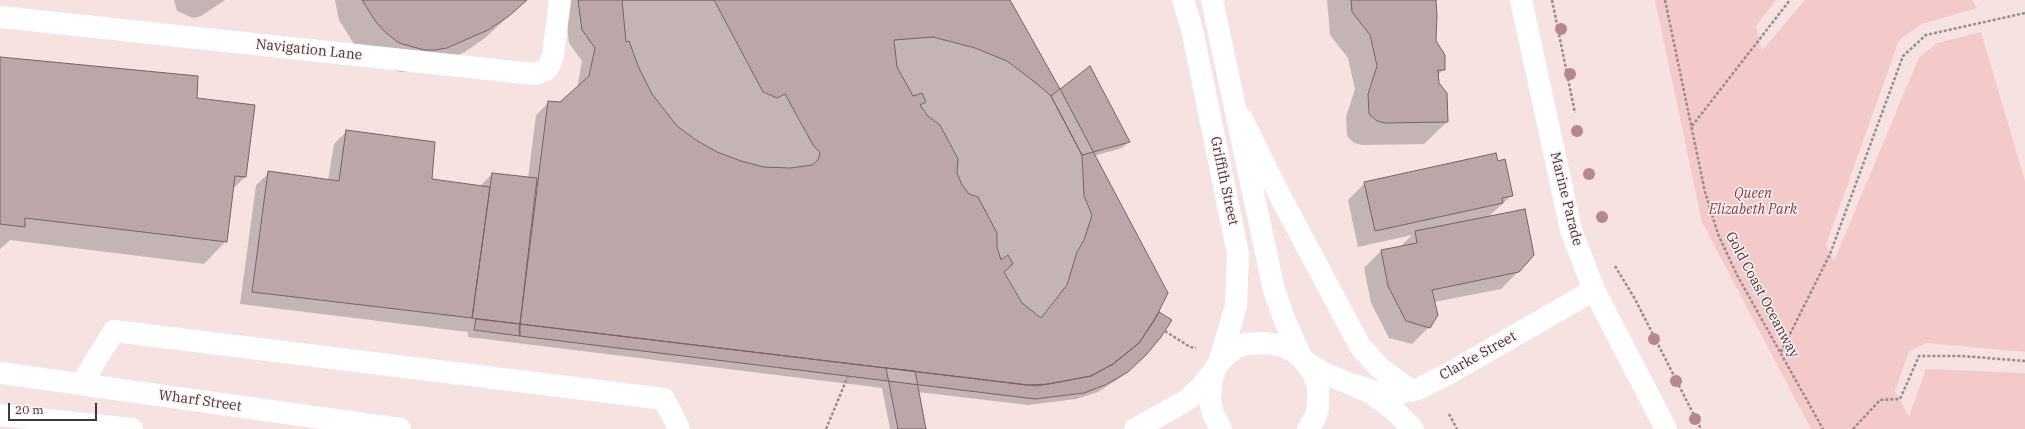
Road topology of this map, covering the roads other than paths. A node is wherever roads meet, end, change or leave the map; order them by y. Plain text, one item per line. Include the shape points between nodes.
1 (560, 0) edge
2 (1183, 0) edge
3 (1212, 0) edge
4 (1522, 0) edge
5 (0, 17) edge
6 (1232, 94) junction
7 (1594, 290) junction
8 (1303, 359) junction
9 (1218, 365) junction
10 (0, 373) edge
11 (81, 384) junction
12 (1355, 385) junction
13 (1411, 391) junction
14 (0, 415) edge
15 (132, 429) edge
16 (400, 429) edge
17 (679, 429) edge
18 (1135, 429) edge
19 (1221, 429) edge
20 (1308, 429) edge
21 (1413, 429) edge
22 (1666, 429) edge

1 - 5 street, Navigation Lane via 550,64 546,70 534,74
2 - 9 street, Griffith Street via 1195,45 1238,254 1236,306
3 - 6 street, Griffith Street
4 - 7 street, Marine Parade via 1571,230
6 - 8 street, Griffith Street via 1274,290
6 - 13 street, Griffith Street via 1274,185 1360,346 1380,368
7 - 13 street, Clarke Street via 1448,374
7 - 22 street, Marine Parade
8 - 9 street via 1278,344 1256,343 1246,344 1231,351
8 - 12 street via 1322,372
8 - 20 street via 1315,377 1319,396 1316,416
9 - 18 street via 1187,400
9 - 19 street, Griffith Street via 1212,379 1210,399 1212,414
10 - 11 street, Wharf Street
11 - 16 street, Wharf Street
11 - 17 street via 114,331 664,399
12 - 13 street, Clarke Street via 1379,393
12 - 21 street via 1387,404
14 - 15 street

